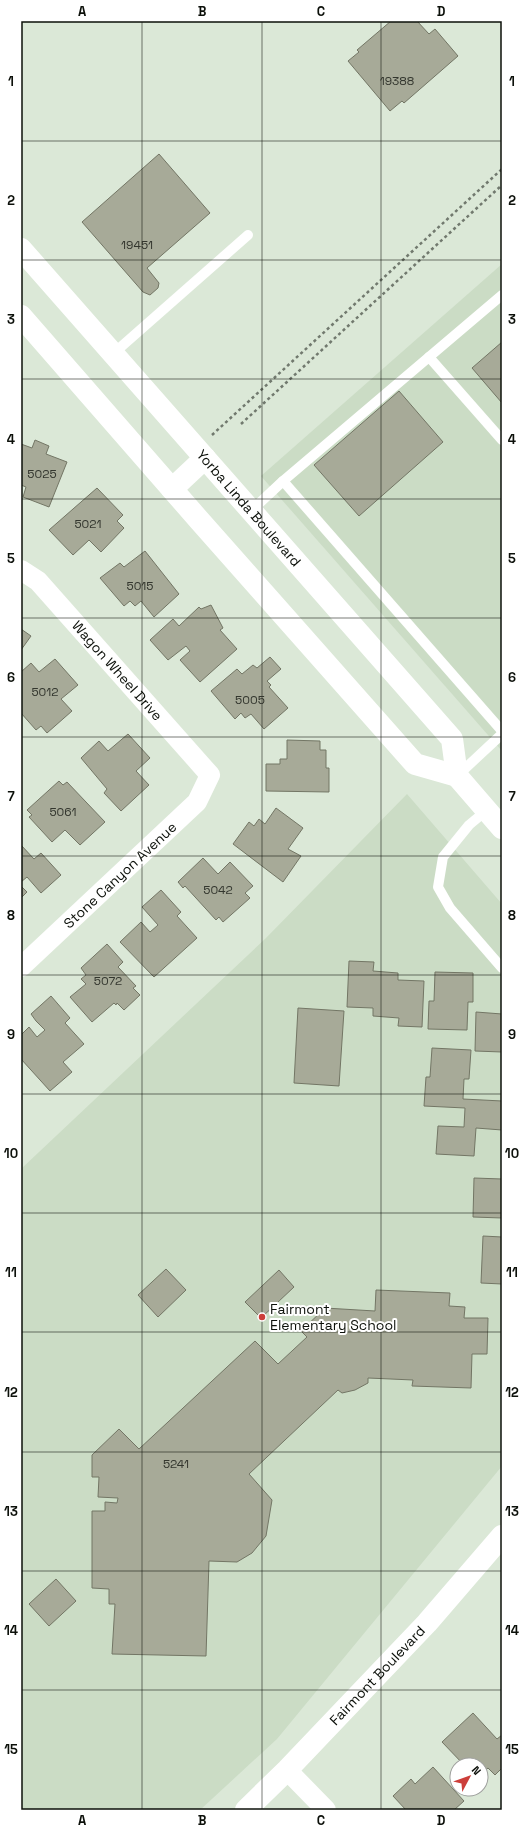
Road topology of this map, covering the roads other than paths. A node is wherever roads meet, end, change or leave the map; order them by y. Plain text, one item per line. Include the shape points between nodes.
1 (248, 235) dead end
2 (21, 249) edge
3 (502, 295) edge
4 (21, 316) edge
5 (114, 353) junction
6 (429, 357) junction
7 (502, 440) edge
8 (201, 454) junction
9 (283, 481) junction
10 (172, 489) junction
11 (251, 511) junction
12 (21, 570) edge
13 (502, 731) edge
14 (502, 734) edge
15 (210, 775) joint
16 (457, 776) junction
17 (487, 810) junction
18 (502, 828) edge
19 (21, 967) edge
20 (502, 968) edge
21 (502, 1536) edge
22 (287, 1770) junction
23 (246, 1810) edge
24 (326, 1810) edge

1 - 5 lane
2 - 5 main road, Yorba Linda Boulevard
3 - 6 lane
4 - 10 main road
5 - 8 main road, Yorba Linda Boulevard
6 - 7 lane
6 - 9 lane
8 - 10 main road
8 - 11 main road, Yorba Linda Boulevard
9 - 11 lane
9 - 13 lane
10 - 16 main road via 416,764
11 - 16 main road, Yorba Linda Boulevard via 452,739
12 - 15 street, Wagon Wheel Drive via 38,581
14 - 16 lane
15 - 19 street, Stone Canyon Avenue via 197,802
16 - 17 main road
17 - 18 main road
17 - 20 lane via 469,825 443,857 438,887 450,908
21 - 22 main road, Fairmont Boulevard via 427,1623
22 - 23 main road, Fairmont Boulevard
22 - 24 street

